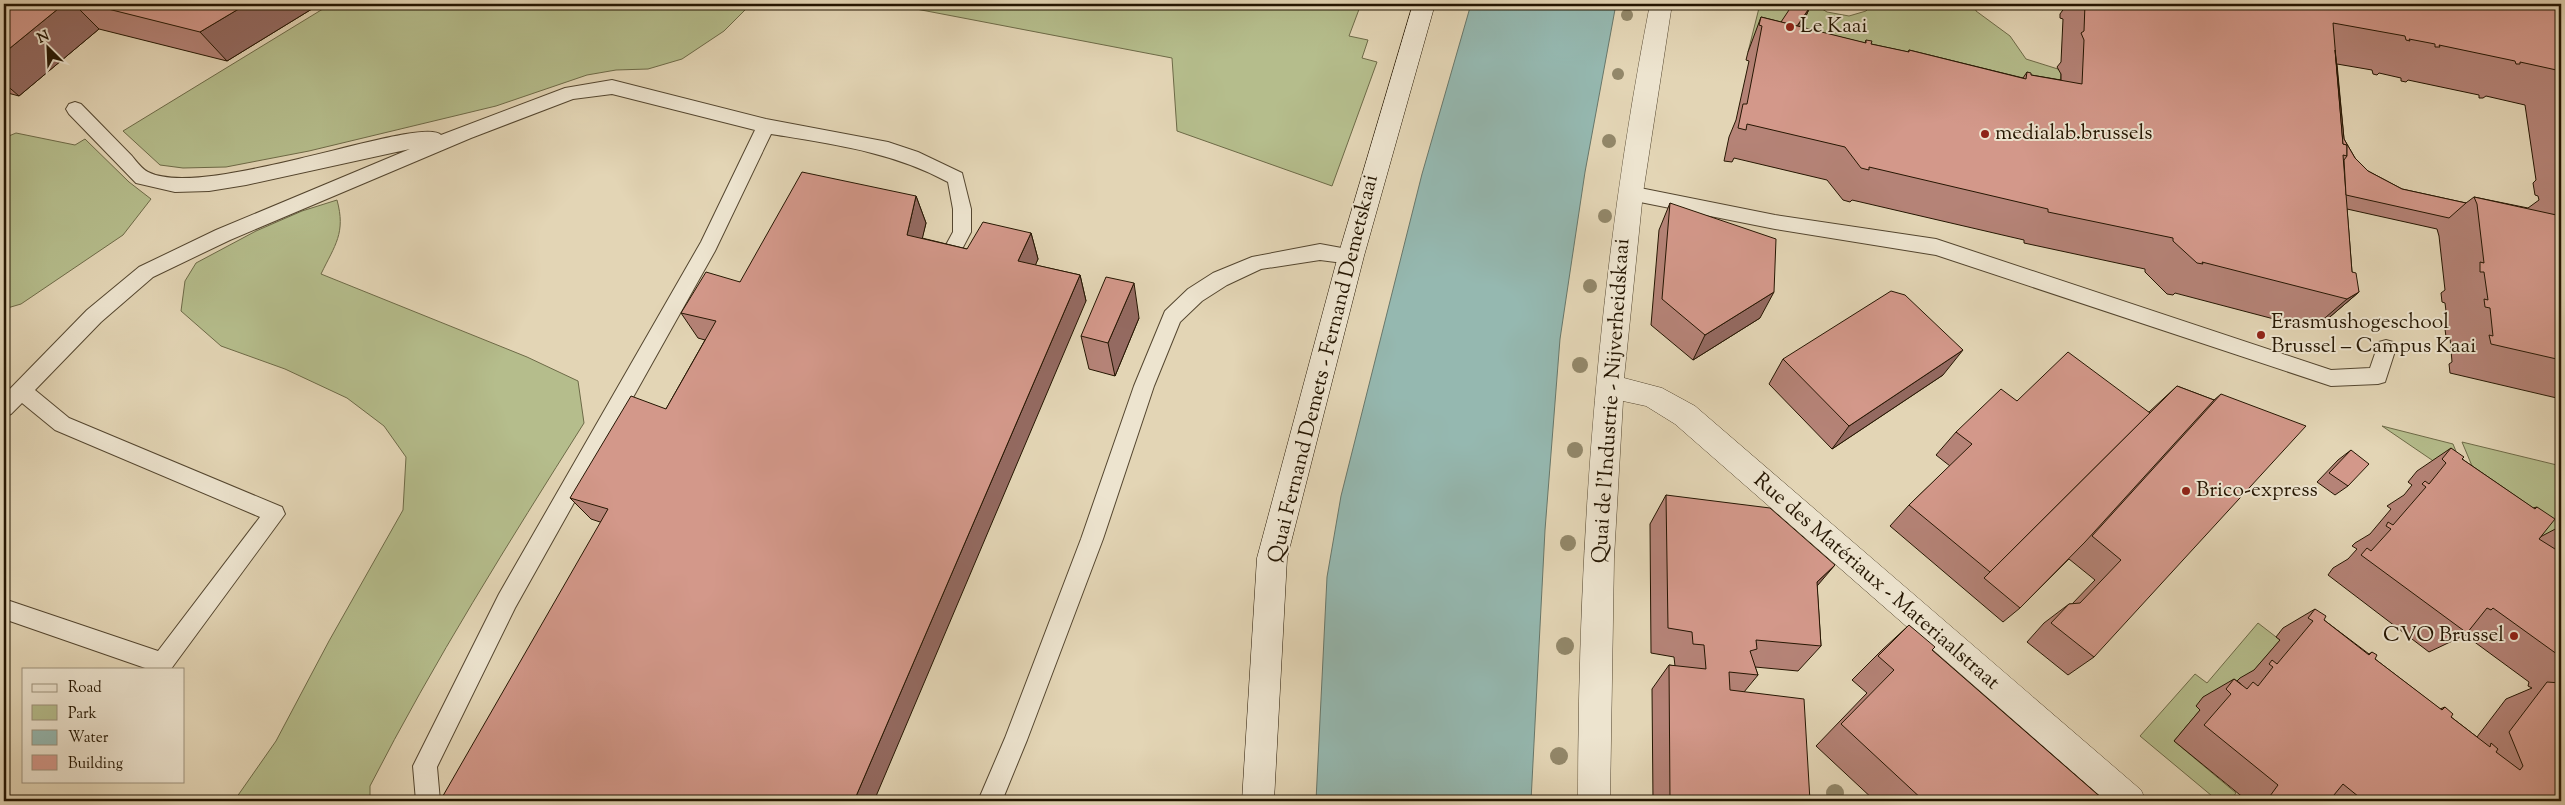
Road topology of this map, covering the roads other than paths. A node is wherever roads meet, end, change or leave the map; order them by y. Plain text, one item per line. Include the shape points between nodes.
1 (1424, 4) edge
2 (1661, 4) edge
3 (75, 109) dead end
4 (766, 126) junction
5 (466, 133) junction
6 (1630, 193) junction
7 (1351, 256) junction
8 (943, 268) edge
9 (2386, 348) dead end
10 (1610, 386) junction
11 (20, 390) junction
12 (4, 408) edge
13 (4, 609) edge
14 (428, 801) edge
15 (990, 801) edge
16 (1258, 801) edge
17 (1594, 801) edge
18 (2130, 801) edge

1 - 7 street, Quai Fernand Demets - Fernand Demetskaai
2 - 6 street, Quai de l'Industrie - Nijverheidskaai
3 - 5 lane via 142,178 175,185 246,178 383,146
4 - 5 lane via 612,87 571,93
4 - 8 lane via 885,148 932,163 956,178 962,209 962,232
4 - 14 lane via 708,246 507,602 425,766
5 - 11 lane via 223,235 146,272 94,316
6 - 9 lane via 1775,222 1936,247 2331,378 2378,376
6 - 10 street, Quai de l'Industrie - Nijverheidskaai
7 - 15 lane via 1320,252 1259,262 1220,279 1172,317 1144,386 1092,539
7 - 16 street, Quai Fernand Demets - Fernand Demetskaai via 1272,558
10 - 17 street, Quai de l'Industrie - Nijverheidskaai via 1599,558
10 - 18 street, Rue des Matériaux - Materiaalstraat via 1652,396 1685,415
11 - 12 lane
11 - 13 lane via 62,424 275,514 162,662

